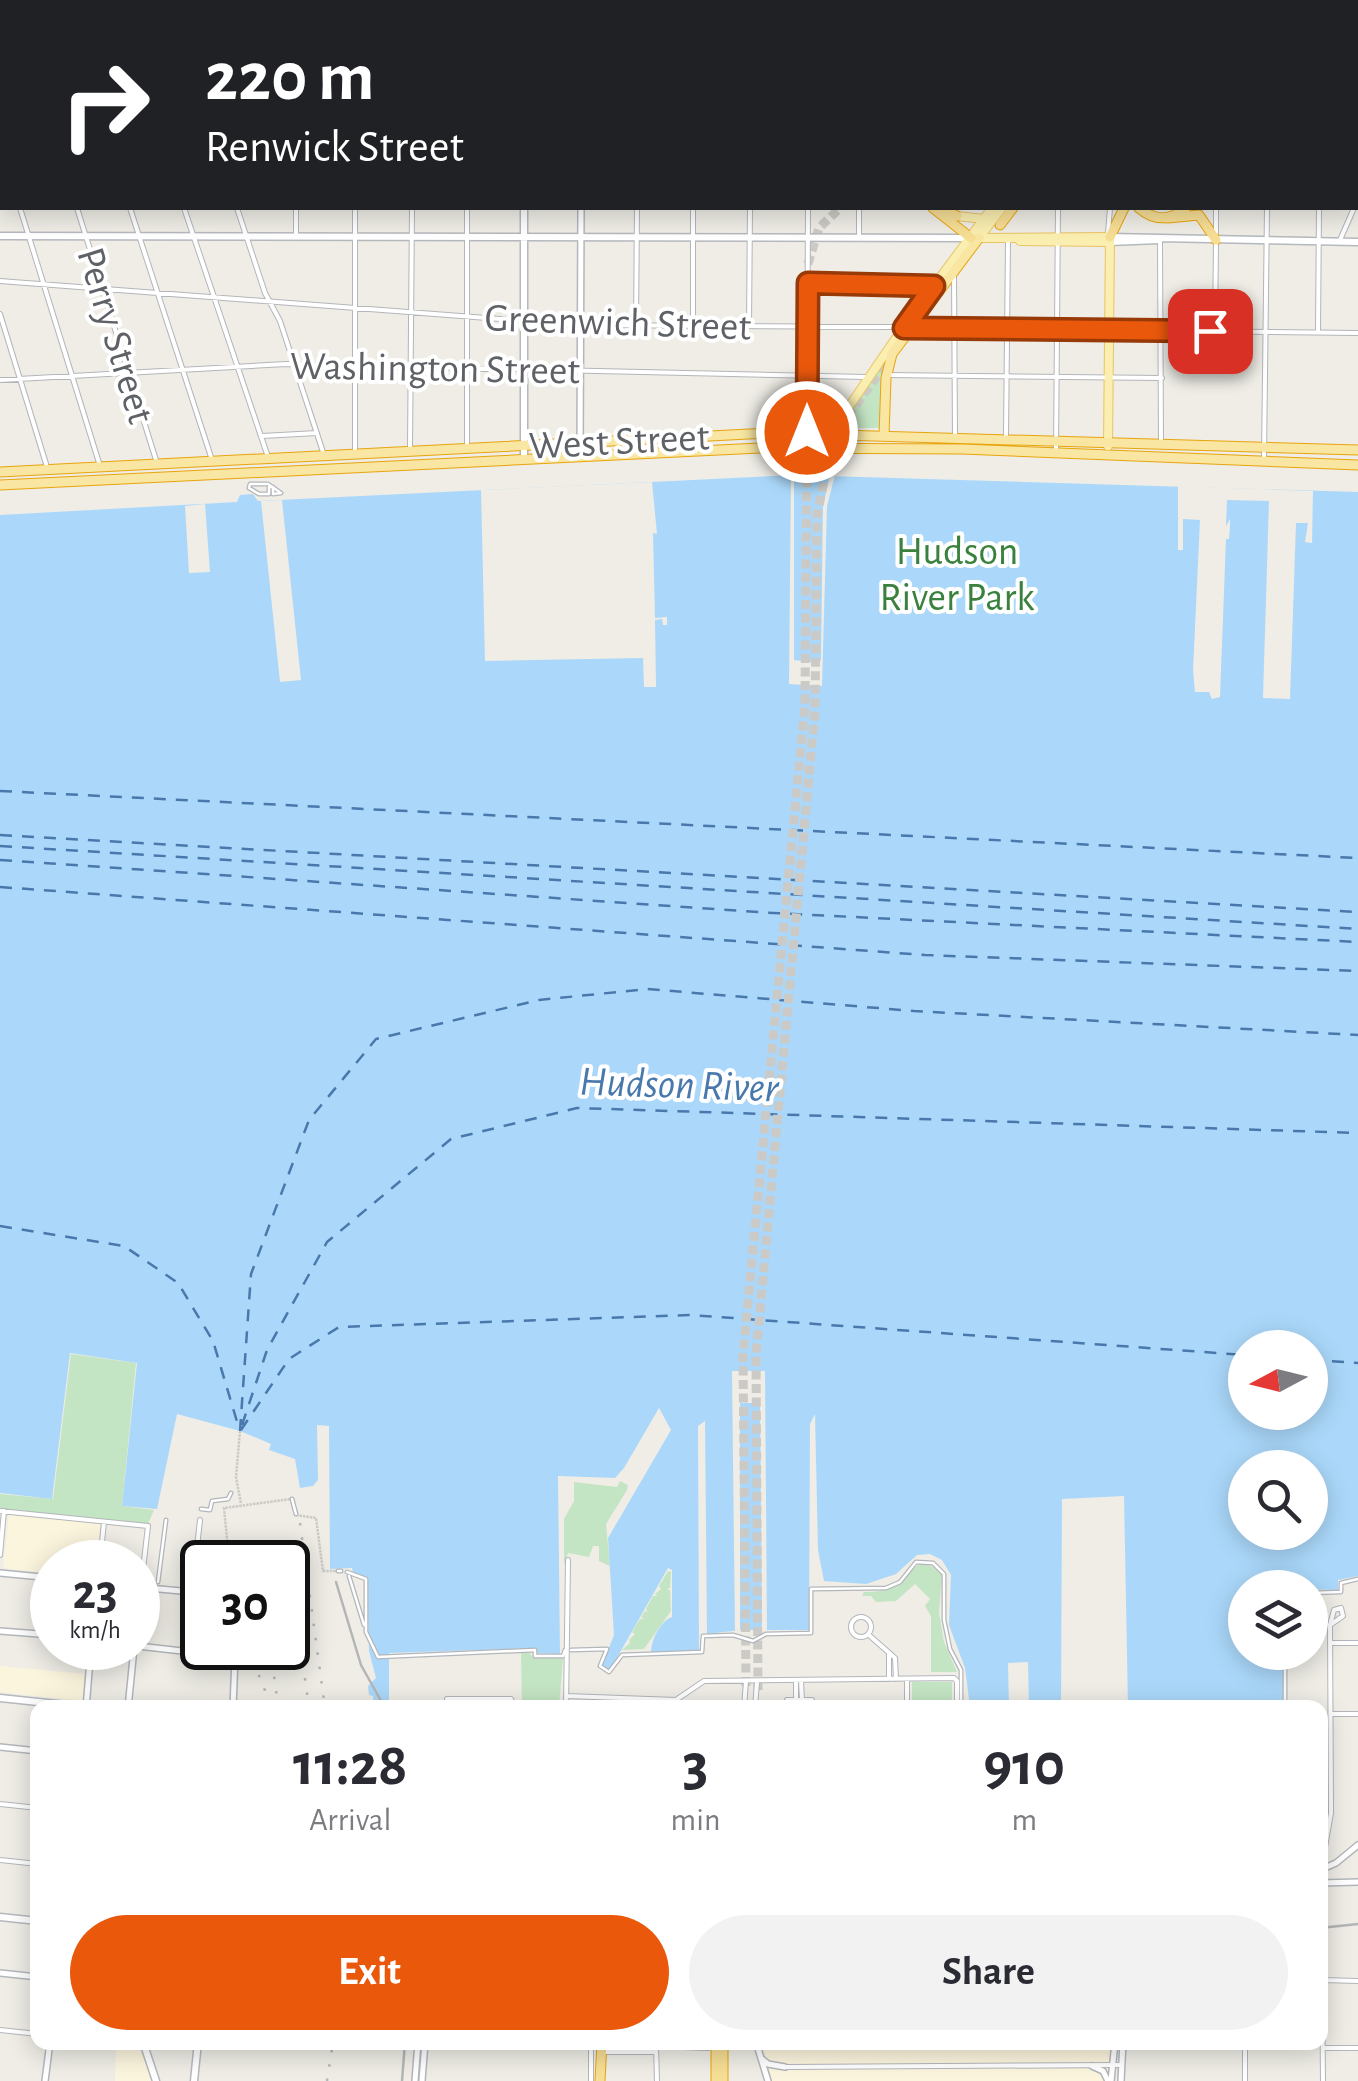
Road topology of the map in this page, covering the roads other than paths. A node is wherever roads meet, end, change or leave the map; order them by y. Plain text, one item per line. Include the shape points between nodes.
1 (21, 210) edge
2 (77, 210) edge
3 (131, 210) edge
4 (185, 210) edge
5 (238, 210) edge
6 (296, 210) edge
7 (354, 210) edge
8 (412, 210) edge
9 (467, 210) edge
10 (524, 210) edge
11 (581, 210) edge
12 (637, 210) edge
13 (693, 210) edge
14 (750, 210) edge
15 (808, 210) edge
16 (859, 210) edge
17 (937, 210) edge
18 (992, 210) edge
19 (1001, 210) edge
20 (1009, 210) edge
21 (1058, 210) edge
22 (1110, 210) edge
23 (1123, 210) edge
24 (1142, 210) edge
25 (1182, 210) edge
26 (1216, 210) edge
27 (1267, 210) edge
28 (1319, 210) edge
29 (1353, 210) edge
30 (957, 212) edge
31 (1168, 218) junction
32 (991, 223) junction
33 (86, 235) junction
34 (355, 235) junction
35 (412, 235) junction
36 (468, 235) junction
37 (524, 235) junction
38 (581, 235) junction
39 (0, 236) edge
40 (29, 236) junction
41 (140, 236) junction
42 (194, 236) junction
43 (246, 236) junction
44 (296, 236) junction
45 (637, 236) junction
46 (693, 236) junction
47 (750, 236) junction
48 (808, 236) junction
49 (859, 236) junction
50 (975, 238) junction
51 (1008, 238) junction
52 (1058, 238) junction
53 (1160, 239) junction
54 (1110, 240) junction
55 (1216, 240) junction
56 (1266, 240) junction
57 (1319, 241) junction
58 (1340, 241) junction
59 (1358, 242) edge
60 (954, 270) junction
61 (0, 281) edge
62 (808, 283) junction
63 (45, 284) junction
64 (934, 286) junction
65 (102, 288) junction
66 (157, 292) junction
67 (214, 296) junction
68 (269, 300) junction
69 (354, 306) junction
70 (410, 311) junction
71 (0, 314) edge
72 (467, 316) junction
73 (524, 321) junction
74 (580, 325) junction
75 (636, 326) junction
76 (693, 326) junction
77 (749, 326) junction
78 (807, 327) junction
79 (907, 328) junction
80 (955, 328) junction
81 (1007, 329) junction
82 (1057, 329) junction
83 (1108, 330) junction
84 (1161, 330) junction
85 (1216, 331) junction
86 (1266, 332) junction
87 (1318, 332) junction
88 (1358, 332) edge
89 (294, 364) junction
90 (355, 365) junction
91 (237, 366) junction
92 (410, 367) junction
93 (467, 368) junction
94 (182, 369) junction
95 (524, 369) junction
96 (581, 370) junction
97 (128, 372) junction
98 (73, 375) junction
99 (886, 375) junction
100 (807, 376) junction
101 (956, 376) junction
102 (1006, 376) junction
103 (1057, 377) junction
104 (1108, 377) junction
105 (1162, 378) junction
106 (20, 379) junction
107 (870, 379) junction
108 (0, 380) edge
109 (807, 432) junction
110 (836, 432) junction
111 (317, 433) junction
112 (884, 434) junction
113 (261, 436) junction
114 (955, 436) junction
115 (1006, 438) junction
116 (1056, 439) junction
117 (1108, 441) junction
118 (580, 442) junction
119 (1161, 442) junction
120 (524, 444) junction
121 (1264, 446) junction
122 (467, 447) junction
123 (835, 448) junction
124 (884, 448) junction
125 (410, 450) junction
126 (1358, 450) edge
127 (1056, 452) junction
128 (354, 453) junction
129 (324, 454) junction
130 (1108, 454) junction
131 (580, 455) junction
132 (268, 457) junction
133 (524, 457) junction
134 (212, 460) junction
135 (1264, 460) junction
136 (157, 463) junction
137 (1358, 464) edge
138 (101, 466) junction
139 (48, 470) junction
140 (0, 472) edge
141 (0, 485) edge
142 (249, 488) joint
143 (231, 1493) dead end
144 (292, 1499) dead end
145 (201, 1509) dead end
146 (209, 1510) junction
147 (2, 1511) edge
148 (296, 1514) tunnel mouth
149 (208, 1516) dead end
150 (166, 1520) dead end
151 (200, 1520) dead end
152 (104, 1522) junction
153 (102, 1540) edge
154 (146, 1540) edge
155 (198, 1540) edge
156 (0, 1554) edge
157 (568, 1560) dead end
158 (160, 1566) edge
159 (0, 1572) edge
160 (30, 1575) edge
161 (1358, 1579) edge
162 (1328, 1592) edge
163 (1330, 1624) dead end
164 (0, 1631) edge
165 (366, 1632) junction
166 (30, 1634) edge
167 (868, 1634) junction
168 (1330, 1643) junction
169 (1358, 1643) edge
170 (89, 1670) edge
171 (133, 1670) edge
172 (234, 1670) edge
173 (1285, 1670) edge
174 (907, 1679) junction
175 (892, 1680) junction
176 (746, 1681) junction
177 (757, 1681) junction
178 (798, 1681) junction
179 (566, 1696) junction
180 (0, 1698) edge
181 (621, 1698) joint
182 (87, 1700) edge
183 (129, 1700) edge
184 (233, 1700) edge
185 (447, 1700) edge
186 (511, 1700) edge
187 (566, 1700) edge
188 (745, 1700) edge
189 (756, 1700) edge
190 (787, 1700) dead end
191 (799, 1700) junction
192 (812, 1700) edge
193 (907, 1700) edge
194 (958, 1700) edge
195 (959, 1700) edge
196 (1285, 1700) edge
197 (30, 1701) edge
198 (1331, 1714) junction
199 (1358, 1714) edge
200 (0, 1747) edge
201 (30, 1750) edge
202 (0, 1804) edge
203 (30, 1807) edge
204 (1328, 1832) edge
205 (1358, 1845) edge
206 (0, 1860) edge
207 (30, 1863) edge
208 (1328, 1866) edge
209 (1358, 1882) edge
210 (1328, 1883) edge
211 (0, 1917) edge
212 (30, 1920) edge
213 (0, 1973) edge
214 (30, 1976) edge
215 (1328, 1980) edge
216 (1358, 1980) edge
217 (0, 2030) edge
218 (30, 2033) edge
219 (1328, 2048) edge
220 (1358, 2048) edge
221 (49, 2050) edge
222 (146, 2050) edge
223 (197, 2050) edge
224 (421, 2050) edge
225 (591, 2050) edge
226 (603, 2050) edge
227 (656, 2050) edge
228 (716, 2050) edge
229 (759, 2050) edge
230 (1115, 2050) edge
231 (1123, 2050) edge
232 (1246, 2050) edge
233 (1322, 2050) edge
234 (761, 2057) junction
235 (1115, 2064) junction
236 (1124, 2065) junction
237 (1092, 2066) junction
238 (786, 2067) junction
239 (46, 2081) edge
240 (156, 2081) edge
241 (194, 2081) edge
242 (418, 2081) edge
243 (591, 2081) edge
244 (600, 2081) edge
245 (657, 2081) edge
246 (720, 2081) edge
247 (770, 2081) edge
248 (1110, 2081) edge
249 (1121, 2081) edge
250 (1245, 2081) edge
251 (1323, 2081) edge

1 - 40 street
2 - 33 street, Perry Street
3 - 41 street
4 - 42 street
5 - 43 street
6 - 44 street
7 - 34 street
8 - 35 street
9 - 36 street
10 - 37 main road
11 - 38 street
12 - 45 street
13 - 46 street
14 - 47 street
15 - 48 street
16 - 49 street
17 - 50 highway
18 - 32 main road
19 - 32 main road
20 - 32 highway
21 - 52 street
22 - 54 street
23 - 54 highway
24 - 31 highway
25 - 31 highway
26 - 55 street
27 - 56 street
28 - 57 street
29 - 58 street
30 - 32 main road
31 - 55 highway via 1199,215
32 - 50 main road
32 - 51 main road
33 - 40 main road
33 - 41 main road
33 - 65 street, Perry Street
34 - 35 main road
34 - 44 main road
34 - 69 street
35 - 36 main road
35 - 70 street
36 - 37 main road
36 - 72 street
37 - 38 main road
37 - 73 main road
38 - 45 main road
38 - 74 street
39 - 40 main road
40 - 63 street
41 - 42 main road
41 - 66 street
42 - 43 main road
42 - 67 street
43 - 44 main road
43 - 68 street
45 - 46 main road
45 - 75 street
46 - 47 main road
46 - 76 street
47 - 48 main road
47 - 77 street
48 - 49 main road
48 - 62 street
49 - 50 main road
50 - 51 main road
50 - 60 highway
50 - 64 main road
51 - 52 main road
51 - 81 street
52 - 54 main road
52 - 82 street
53 - 54 main road
53 - 55 main road
53 - 84 street
54 - 83 main road
55 - 56 main road
55 - 85 street
56 - 57 main road
56 - 86 street
57 - 58 main road
57 - 87 street
58 - 59 main road
60 - 79 highway
60 - 80 street
61 - 63 street, Greenwich Street
62 - 64 street
62 - 78 street
63 - 65 street, Greenwich Street
63 - 98 street
64 - 79 main road
65 - 66 street, Greenwich Street
65 - 97 street, Perry Street
66 - 67 street, Greenwich Street
66 - 94 street
67 - 68 street, Greenwich Street
67 - 91 street
68 - 69 street, Greenwich Street
68 - 89 street
69 - 70 street, Greenwich Street
69 - 90 street
70 - 72 street, Greenwich Street
70 - 92 street
71 - 106 street
72 - 73 street, Greenwich Street
72 - 93 street
73 - 74 street, Greenwich Street
73 - 95 main road
74 - 75 street, Greenwich Street
74 - 96 street
75 - 76 street, Greenwich Street
76 - 77 street, Greenwich Street
77 - 78 street, Greenwich Street
78 - 79 street, Greenwich Street
78 - 100 street
79 - 80 street, Greenwich Street
79 - 99 highway
79 - 107 main road
80 - 81 street, Greenwich Street
80 - 101 street
81 - 82 street, Greenwich Street
81 - 102 street
82 - 83 street, Greenwich Street
82 - 103 street
83 - 84 street, Greenwich Street
83 - 104 main road
84 - 85 street, Greenwich Street
84 - 105 street
85 - 86 street, Greenwich Street
86 - 87 street, Greenwich Street
86 - 121 street
87 - 88 street, Greenwich Street
89 - 90 street, Washington Street
89 - 91 street, Washington Street
89 - 111 street
90 - 92 street, Washington Street
90 - 128 street
91 - 94 street, Washington Street
91 - 113 street
92 - 93 street, Washington Street
92 - 125 street
93 - 95 street, Washington Street
93 - 122 street
94 - 97 street, Washington Street
94 - 134 street
95 - 96 street, Washington Street
95 - 120 main road
96 - 100 street, Washington Street
96 - 118 street
97 - 98 street, Washington Street
97 - 136 street, Perry Street
98 - 106 street, Washington Street
98 - 138 street
99 - 101 street
99 - 112 highway
100 - 107 street, Washington Street
100 - 109 street
101 - 102 street
101 - 114 street
102 - 103 street
102 - 115 street
103 - 104 street
103 - 116 street
104 - 105 street
104 - 117 main road
105 - 119 street
106 - 108 street, Washington Street
106 - 139 street
107 - 110 main road
109 - 110 highway, West Street
109 - 118 highway, West Street
110 - 112 highway, West Street
110 - 123 main road
111 - 113 street
111 - 129 street
112 - 114 highway, West Street
112 - 124 highway
113 - 132 street
114 - 115 highway, West Street
115 - 116 highway, West Street
116 - 117 highway, West Street
116 - 127 street
117 - 119 highway, West Street
117 - 130 main road
118 - 120 highway, West Street
118 - 131 street
119 - 121 highway, West Street
120 - 122 highway, West Street
120 - 133 main road
121 - 126 highway, West Street
121 - 135 street
122 - 125 highway, West Street
123 - 124 highway, West Street
123 - 131 highway, West Street
124 - 127 highway, West Street
125 - 128 highway, West Street
127 - 130 highway, West Street
128 - 129 highway, West Street
129 - 132 highway, West Street
130 - 135 highway, West Street
131 - 133 highway, West Street
132 - 134 highway, West Street
133 - 141 highway, West Street
134 - 136 highway, West Street
135 - 137 highway, West Street
136 - 138 highway, West Street
138 - 139 highway, West Street
139 - 140 highway, West Street
142 - 142 street via 268,494 272,487 273,494 281,493 268,484
143 - 146 street
144 - 148 street
145 - 146 street
146 - 149 street
147 - 152 street
147 - 156 street
150 - 158 street
151 - 155 street
152 - 153 street
152 - 154 street via 148,1526
157 - 179 street
159 - 160 street
161 - 162 street
163 - 168 street
164 - 166 street
165 - 165 street via 343,1572 366,1579
165 - 195 street via 376,1656 388,1657 535,1650 535,1656 563,1656 563,1650 607,1649 600,1666 609,1672 622,1655 702,1652 702,1636 753,1641 766,1634 811,1633 811,1589 890,1587 913,1564 928,1561 945,1577 944,1616 961,1670
167 - 167 street via 869,1622 854,1620 854,1634
167 - 175 street via 889,1654
168 - 169 street
168 - 198 street
170 - 182 street
171 - 183 street
172 - 184 street
173 - 196 street
174 - 175 street
174 - 193 street
174 - 194 street via 954,1678
175 - 178 street
176 - 177 street
176 - 181 street via 700,1682 676,1700
176 - 188 street
177 - 178 street
177 - 189 street
178 - 191 street
179 - 181 street
179 - 187 street
180 - 197 main road
185 - 186 street
190 - 191 street
191 - 192 street
198 - 199 street
198 - 204 street
200 - 201 street
202 - 203 street
205 - 208 street
206 - 207 street
209 - 210 street
211 - 212 main road
213 - 214 street
215 - 216 street
217 - 218 street
219 - 220 street
221 - 239 street
222 - 240 main road
223 - 241 main road
224 - 242 street
225 - 243 street
226 - 244 highway
227 - 245 street
228 - 246 highway
229 - 234 street
230 - 235 street
231 - 236 street
232 - 250 street
233 - 251 street
234 - 238 street
234 - 247 street
235 - 236 street
235 - 237 street
235 - 248 street
236 - 249 street
237 - 238 street
237 - 248 street
238 - 247 street

